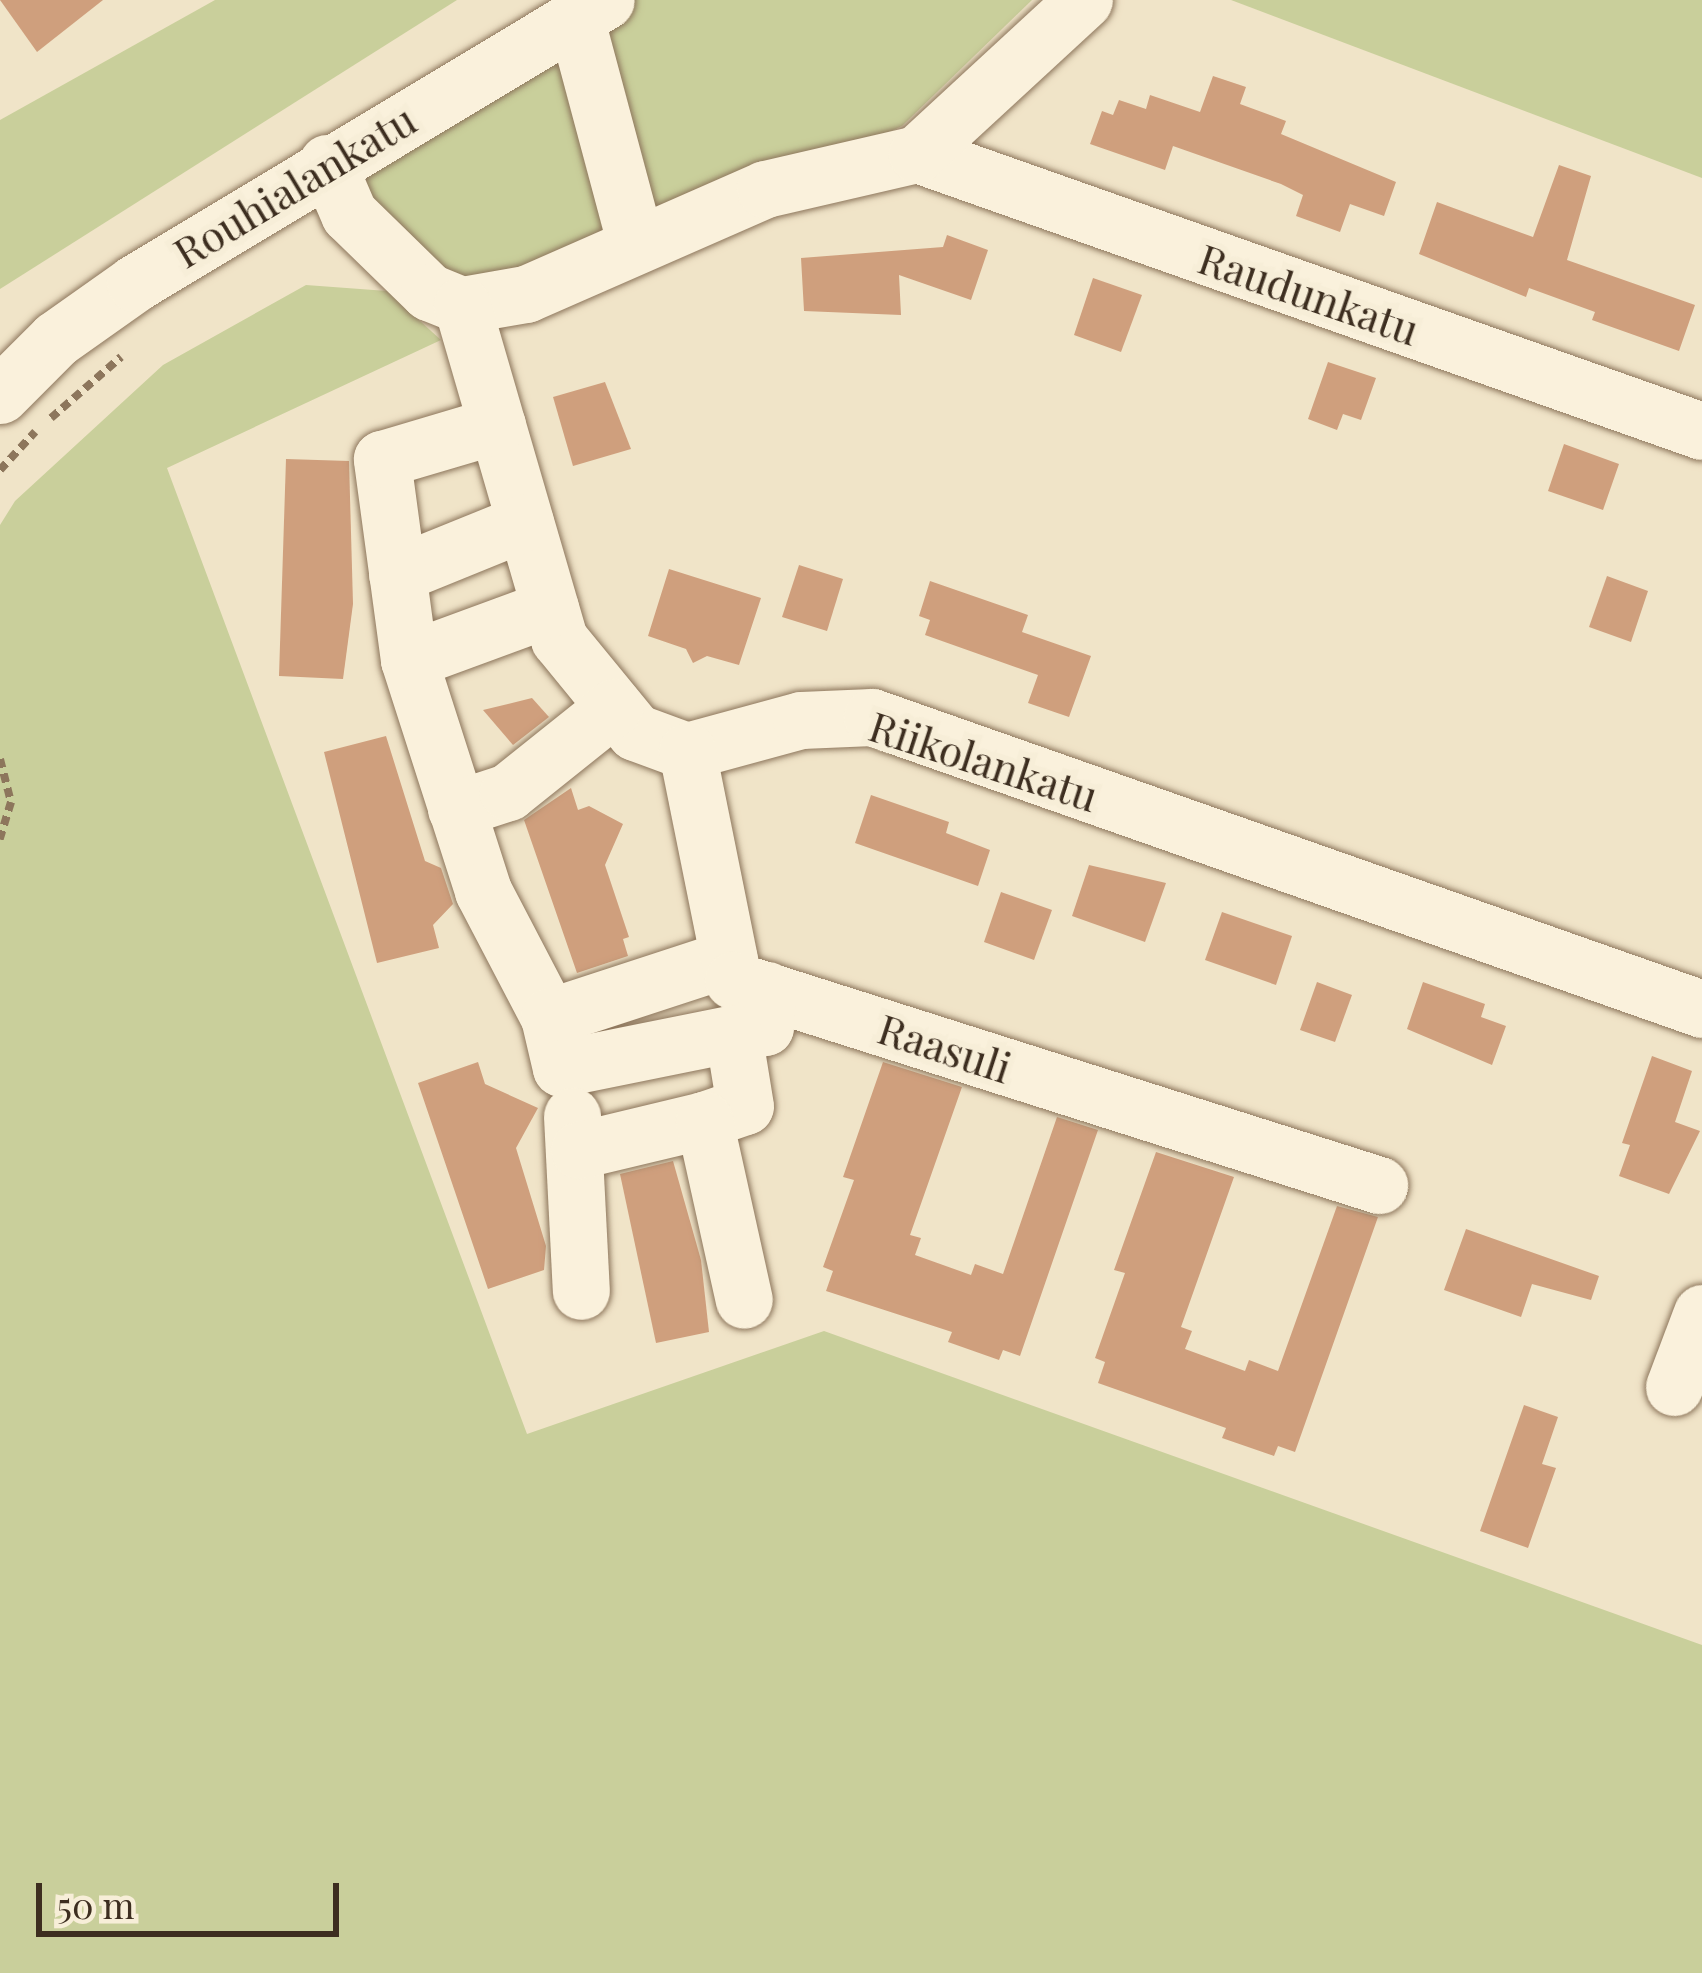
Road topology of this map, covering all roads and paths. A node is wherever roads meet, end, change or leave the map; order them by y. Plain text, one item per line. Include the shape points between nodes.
1 (1084, 0) edge
2 (590, 9) edge
3 (917, 154) junction
4 (326, 163) junction
5 (636, 244) junction
6 (462, 305) junction
7 (128, 350) dead end
8 (0, 395) edge
9 (497, 425) junction
10 (1702, 431) edge
11 (0, 470) edge
12 (526, 522) junction
13 (397, 574) junction
14 (550, 608) junction
15 (409, 661) junction
16 (614, 707) junction
17 (687, 751) junction
18 (0, 759) edge
19 (456, 809) junction
20 (0, 839) edge
21 (743, 994) junction
22 (1702, 1009) edge
23 (555, 1042) junction
24 (704, 1120) junction
25 (579, 1150) junction
26 (1379, 1185) dead end
27 (581, 1291) dead end
28 (745, 1300) dead end
29 (1702, 1313) edge
30 (1674, 1387) dead end

1 - 3 street
2 - 4 street, Rouhialankatu
2 - 5 street
3 - 5 street via 765,189
3 - 10 street, Raudunkatu
4 - 6 street via 349,214 399,268
4 - 8 street, Rouhialankatu via 56,339
5 - 6 street via 526,294
6 - 9 street
7 - 11 path
9 - 12 street
9 - 13 street via 382,459
12 - 13 street
12 - 14 street
13 - 15 street
14 - 15 street
14 - 16 street via 559,638
15 - 19 street
16 - 17 street via 634,732
16 - 19 street via 508,792
17 - 21 street
17 - 22 street, Riikolankatu via 801,719 872,717
18 - 20 path via 11,802
19 - 23 street via 483,892
21 - 23 street
21 - 23 street
21 - 24 street via 745,1106
21 - 26 street, Raasuli
23 - 25 street
24 - 25 street
24 - 28 street
25 - 27 street
29 - 30 street

